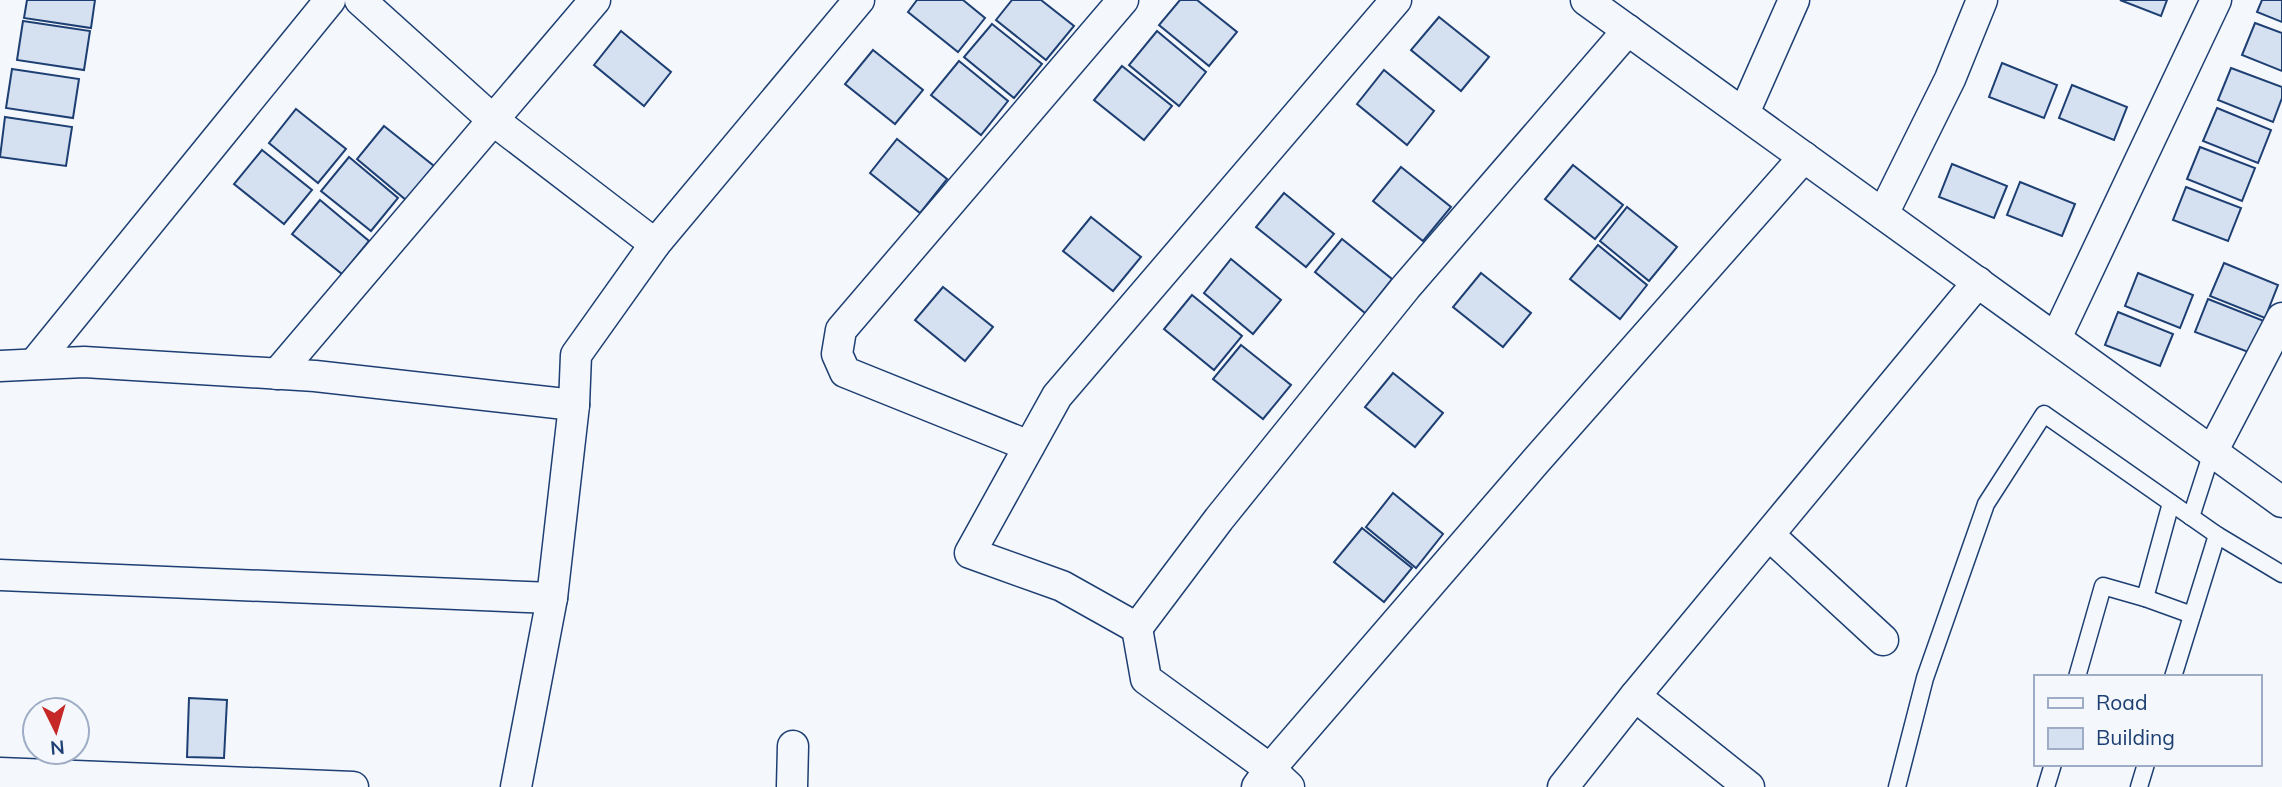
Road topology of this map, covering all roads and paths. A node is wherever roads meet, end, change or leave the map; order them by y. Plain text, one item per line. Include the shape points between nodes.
1 (330, 0) edge
2 (360, 0) edge
3 (595, 0) edge
4 (859, 0) edge
5 (1123, 0) edge
6 (1396, 0) edge
7 (1586, 0) edge
8 (1794, 0) edge
9 (1982, 0) edge
10 (2216, 0) edge
11 (1628, 30) junction
12 (1744, 113) junction
13 (493, 120) junction
14 (1804, 157) junction
15 (1883, 214) junction
16 (655, 244) junction
17 (1978, 282) junction
18 (2282, 318) edge
19 (2056, 338) junction
20 (34, 364) junction
21 (0, 366) edge
22 (277, 374) junction
23 (574, 405) junction
24 (1029, 446) junction
25 (2212, 452) junction
26 (2282, 502) edge
27 (2171, 503) junction
28 (2191, 517) junction
29 (1769, 535) junction
30 (2217, 535) junction
31 (2282, 574) edge
32 (0, 575) edge
33 (552, 597) junction
34 (2145, 598) junction
35 (2192, 615) junction
36 (1137, 628) junction
37 (1883, 640) dead end
38 (2078, 675) edge
39 (2174, 675) edge
40 (1635, 696) junction
41 (793, 746) dead end
42 (2052, 766) edge
43 (2145, 766) edge
44 (0, 773) edge
45 (1272, 781) edge
46 (353, 787) edge
47 (516, 787) edge
48 (792, 787) edge
49 (1563, 787) edge
50 (1749, 787) edge
51 (1897, 787) edge
52 (2046, 787) edge
53 (2139, 787) edge

1 - 20 street
2 - 13 street
3 - 13 street
4 - 16 street
5 - 24 street via 841,330 837,354 845,372
6 - 24 street via 1058,396
7 - 11 street
8 - 12 street
9 - 15 street via 1950,79
10 - 19 street
11 - 12 street
11 - 36 street via 1406,287
12 - 14 street
13 - 16 street
13 - 22 street
14 - 15 street
14 - 45 street via 1535,462
15 - 17 street
16 - 23 street via 576,355
17 - 19 street
17 - 29 street
18 - 25 street
19 - 25 street
20 - 21 street
20 - 22 street via 84,362
22 - 23 street
23 - 33 street
24 - 36 street via 970,552 1062,586
25 - 26 street
25 - 28 lane
27 - 28 lane
27 - 34 lane
27 - 51 lane via 2044,414 1986,504 1926,678
28 - 30 lane
29 - 37 street
29 - 40 street
30 - 31 lane
30 - 35 lane
32 - 33 street
33 - 47 street
34 - 35 lane
34 - 38 lane via 2103,586
35 - 39 lane
36 - 45 street via 1146,679
40 - 49 street
40 - 50 street
41 - 48 street
42 - 52 lane
43 - 53 lane
44 - 46 street

